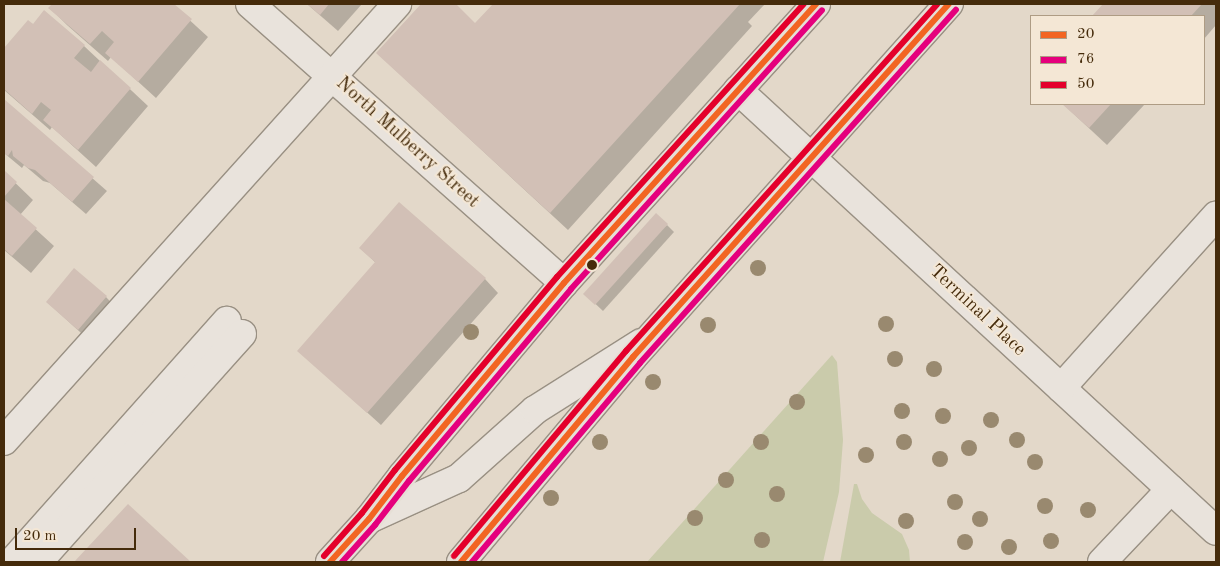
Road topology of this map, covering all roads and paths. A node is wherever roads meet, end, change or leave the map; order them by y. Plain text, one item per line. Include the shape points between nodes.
1 (250, 4) edge
2 (397, 4) edge
3 (816, 4) edge
4 (949, 4) edge
5 (332, 76) junction
6 (738, 90) junction
7 (811, 157) junction
8 (1216, 216) edge
9 (564, 283) junction
10 (650, 338) junction
11 (1061, 388) junction
12 (4, 441) edge
13 (121, 469) junction
14 (1171, 489) junction
15 (369, 519) junction
16 (1216, 531) edge
17 (12, 562) edge
18 (38, 562) edge
19 (61, 562) edge
20 (330, 562) edge
21 (461, 562) edge
22 (1102, 562) edge

1 - 5 street, North Mulberry Street
2 - 5 street
3 - 6 main road
4 - 7 main road
5 - 9 street, North Mulberry Street
5 - 12 street
6 - 7 street, Terminal Place
6 - 9 main road
7 - 10 main road
7 - 11 street, Terminal Place
8 - 11 street
9 - 15 main road
10 - 15 street via 536,410 459,478
10 - 21 main road via 548,455
11 - 14 street, Terminal Place
13 - 17 street via 234,327
13 - 18 street
13 - 19 street via 107,512
14 - 16 street, Terminal Place
14 - 22 street
15 - 20 main road

